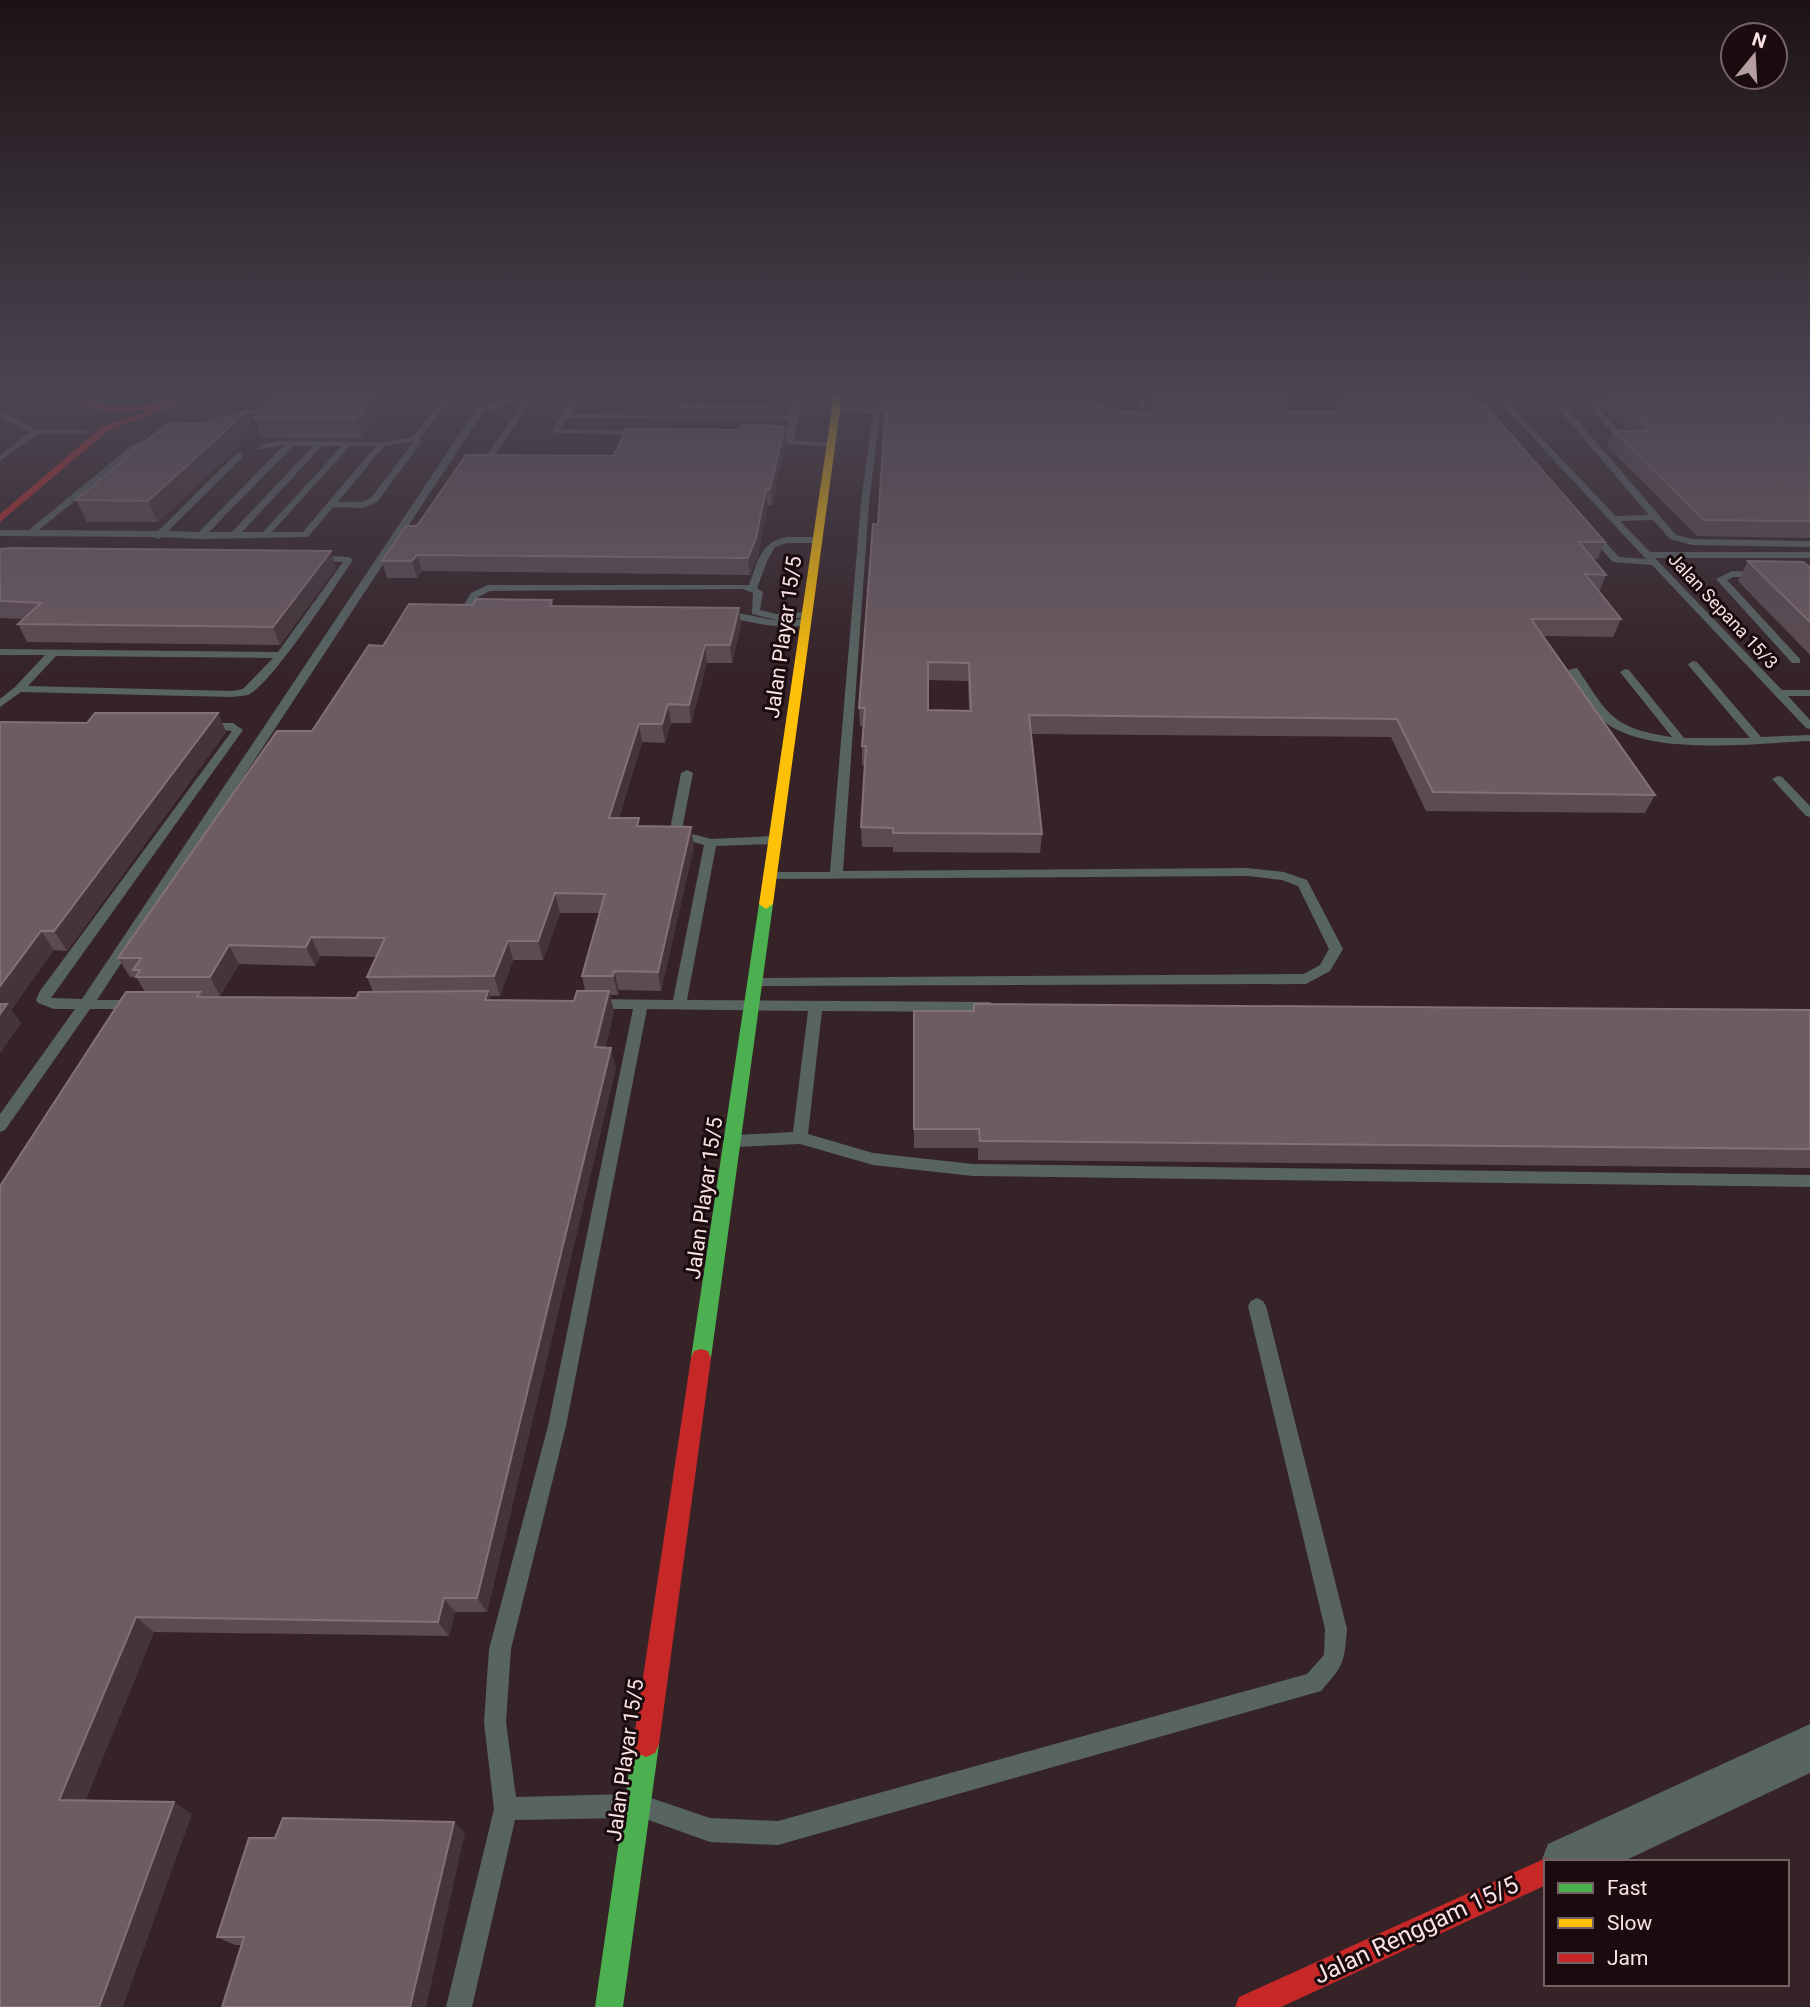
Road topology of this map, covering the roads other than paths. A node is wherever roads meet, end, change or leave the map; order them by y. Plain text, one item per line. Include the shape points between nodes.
1 (14, 489) edge
2 (35, 489) edge
3 (85, 489) edge
4 (206, 489) edge
5 (246, 489) edge
6 (277, 489) edge
7 (307, 489) edge
8 (344, 489) edge
9 (383, 489) edge
10 (428, 489) edge
11 (825, 489) edge
12 (867, 489) edge
13 (1584, 489) edge
14 (1630, 489) edge
15 (0, 500) edge
16 (331, 504) junction
17 (1655, 517) junction
18 (0, 519) edge
19 (1613, 519) junction
20 (1582, 522) edge
21 (0, 533) edge
22 (32, 533) junction
23 (266, 534) junction
24 (234, 535) junction
25 (158, 536) junction
26 (200, 536) junction
27 (818, 540) junction
28 (1810, 544) edge
29 (1770, 555) junction
30 (1810, 555) edge
31 (311, 558) edge
32 (1651, 558) junction
33 (752, 588) junction
34 (494, 611) edge
35 (716, 613) edge
36 (807, 619) junction
37 (0, 652) edge
38 (53, 653) junction
39 (281, 655) junction
40 (1796, 661) dead end
41 (1693, 664) dead end
42 (1573, 670) dead end
43 (1625, 672) dead end
44 (19, 689) junction
45 (1810, 693) edge
46 (1779, 694) junction
47 (0, 704) edge
48 (186, 725) edge
49 (1810, 726) edge
50 (1810, 738) edge
51 (1757, 739) junction
52 (1682, 741) junction
53 (687, 773) dead end
54 (1778, 779) dead end
55 (1810, 813) edge
56 (775, 840) junction
57 (710, 843) junction
58 (770, 876) junction
59 (835, 876) junction
60 (755, 983) junction
61 (679, 1003) junction
62 (585, 1004) edge
63 (641, 1004) junction
64 (752, 1004) junction
65 (86, 1005) junction
66 (155, 1005) edge
67 (815, 1007) junction
68 (1009, 1008) edge
69 (0, 1126) edge
70 (800, 1138) junction
71 (733, 1141) junction
72 (1810, 1181) edge
73 (1257, 1306) dead end
74 (1810, 1748) edge
75 (639, 1806) junction
76 (506, 1809) junction
77 (1570, 1860) edge
78 (1544, 1872) edge
79 (458, 2007) edge
80 (609, 2007) edge
81 (1249, 2007) edge

1 - 15 street
2 - 18 street
3 - 22 lane
4 - 25 lane
5 - 26 lane
6 - 24 lane
7 - 23 lane
8 - 16 lane
9 - 16 lane via 363,505
10 - 65 lane
11 - 27 street, Jalan Playar 15/5
12 - 59 lane
13 - 19 lane, Jalan Sepana 15/3
14 - 17 lane
16 - 23 lane via 305,535
17 - 19 lane
17 - 28 lane via 1673,537 1692,542
19 - 32 lane, Jalan Sepana 15/3
20 - 32 lane via 1616,560
21 - 22 lane
22 - 25 lane
23 - 24 lane
24 - 26 lane
25 - 26 lane
27 - 33 lane via 778,539 770,544
27 - 36 street, Jalan Playar 15/5
29 - 30 lane
29 - 32 lane
29 - 40 lane via 1781,571 1732,574 1721,579
31 - 39 lane via 349,560
32 - 46 lane, Jalan Sepana 15/3
33 - 34 lane via 488,588 474,595 469,605
33 - 36 lane via 758,592 755,612
35 - 36 lane via 774,623
36 - 56 street, Jalan Playar 15/5
37 - 38 lane
38 - 39 lane
38 - 44 lane
39 - 44 lane via 246,692 232,694
41 - 51 lane
42 - 52 lane via 1607,718 1634,733
43 - 52 lane
44 - 47 lane
45 - 46 lane
46 - 49 lane, Jalan Sepana 15/3
48 - 65 lane via 226,725 238,730 43,1000
50 - 51 lane
51 - 52 lane
53 - 57 lane via 677,824 680,834
54 - 55 lane
56 - 57 lane
56 - 58 street, Jalan Playar 15/5
57 - 61 lane
58 - 59 lane
58 - 60 street, Jalan Playar 15/5
59 - 60 lane via 1247,872 1284,876 1303,883 1336,948 1325,968 1306,979
60 - 64 street, Jalan Playar 15/5
61 - 63 lane
61 - 64 lane
62 - 63 lane
63 - 76 lane via 557,1426 500,1649 495,1723
64 - 67 lane
64 - 71 street, Jalan Playar 15/5
65 - 66 lane
65 - 69 lane
67 - 68 lane
67 - 70 lane
70 - 71 lane
70 - 72 lane via 873,1159 973,1170
71 - 75 street, Jalan Playar 15/5
73 - 75 lane via 1336,1629 1334,1660 1313,1683 778,1833 710,1830
74 - 77 street
75 - 76 lane
75 - 80 street, Jalan Playar 15/5
76 - 79 lane
78 - 81 street, Jalan Renggam 15/5

